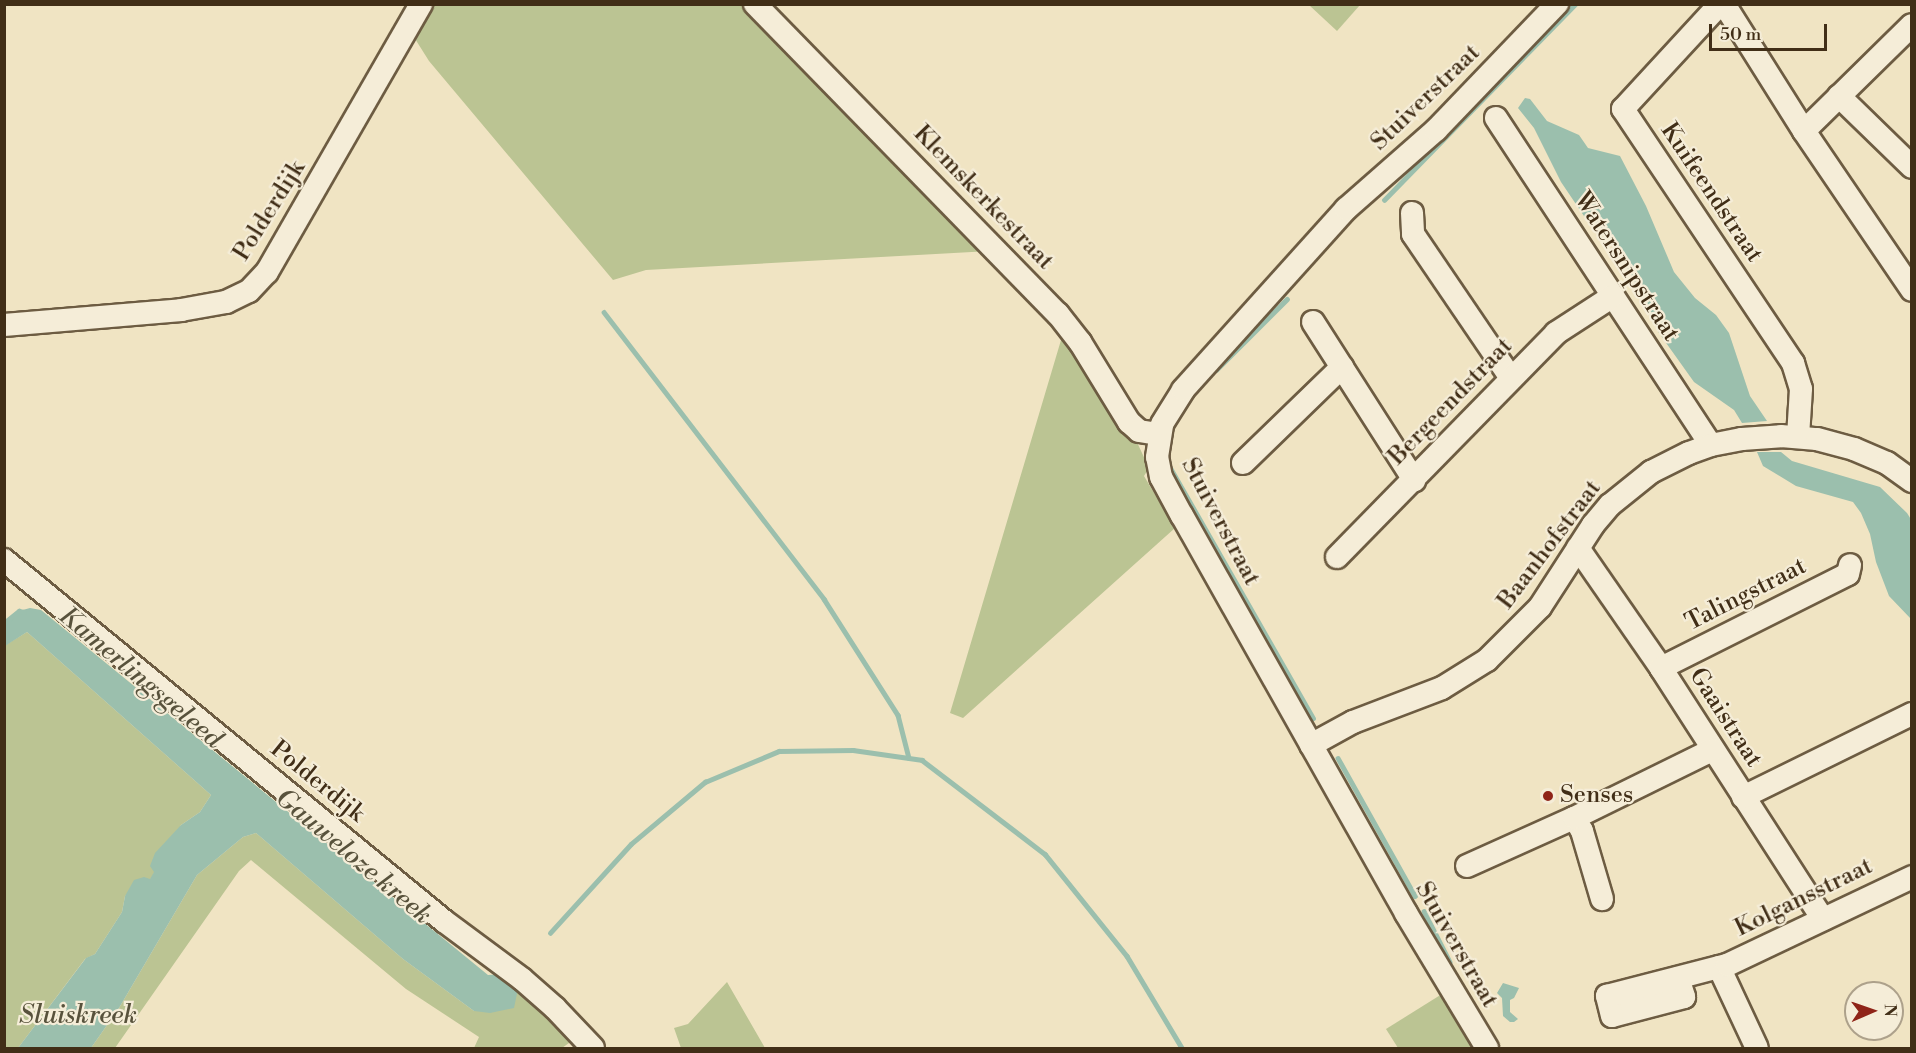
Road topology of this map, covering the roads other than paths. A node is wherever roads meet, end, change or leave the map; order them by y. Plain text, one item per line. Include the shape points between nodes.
1 (421, 4) edge
2 (755, 4) edge
3 (1557, 4) edge
4 (1722, 4) edge
5 (1911, 25) edge
6 (1839, 96) junction
7 (1496, 118) dead end
8 (1804, 131) junction
9 (1911, 167) edge
10 (1412, 213) dead end
11 (1911, 290) edge
12 (1613, 296) junction
13 (1313, 322) dead end
14 (4, 326) edge
15 (1342, 367) junction
16 (1511, 378) junction
17 (1159, 434) junction
18 (1798, 437) junction
19 (1711, 445) junction
20 (1243, 464) dead end
21 (1414, 480) junction
22 (1911, 481) edge
23 (1578, 548) junction
24 (1336, 558) dead end
25 (4, 560) edge
26 (1850, 565) dead end
27 (1661, 668) junction
28 (1911, 714) edge
29 (1311, 745) junction
30 (1712, 750) junction
31 (1743, 797) junction
32 (1574, 818) junction
33 (1467, 866) dead end
34 (1911, 877) edge
35 (1602, 899) dead end
36 (1823, 919) junction
37 (1719, 967) junction
38 (1678, 978) dead end
39 (1764, 1046) edge
40 (593, 1048) edge
41 (1487, 1048) edge

1 - 14 street, Polderdijk via 273,263 249,291 226,302 181,310
2 - 17 street, Klemskerkestraat via 1058,314 1080,342 1129,422 1139,431
3 - 17 street, Stuiverstraat via 1436,130 1347,209 1183,390
4 - 8 street
4 - 18 street, Kuifeendstraat via 1623,109 1793,363 1801,389
5 - 6 street
6 - 8 street
6 - 9 street
7 - 12 street, Watersnipstraat
8 - 11 street
10 - 16 street via 1413,234
12 - 16 street, Bergeendstraat via 1556,333
12 - 19 street, Watersnipstraat
13 - 15 street
15 - 20 street
15 - 21 street
16 - 21 street, Bergeendstraat
17 - 29 street, Stuiverstraat via 1157,457 1161,477
18 - 19 street, Baanhofstraat via 1762,437
18 - 22 street, Baanhofstraat via 1854,448 1887,463
19 - 23 street, Baanhofstraat via 1671,461 1631,487 1593,525
21 - 24 street, Bergeendstraat
23 - 27 street, Gaaistraat
23 - 29 street, Baanhofstraat via 1540,607 1487,660 1442,688 1353,722
25 - 40 street, Polderdijk via 444,921 522,979
26 - 27 street, Talingstraat via 1848,574
27 - 30 street, Gaaistraat
28 - 31 street
29 - 41 street, Stuiverstraat
30 - 31 street, Gaaistraat
30 - 32 street
31 - 36 street, Gaaistraat
32 - 33 street
32 - 35 street via 1582,831
34 - 36 street, Kolgansstraat
36 - 37 street, Kolgansstraat
37 - 38 street, Kolgansstraat
37 - 39 street, Kolgansstraat

